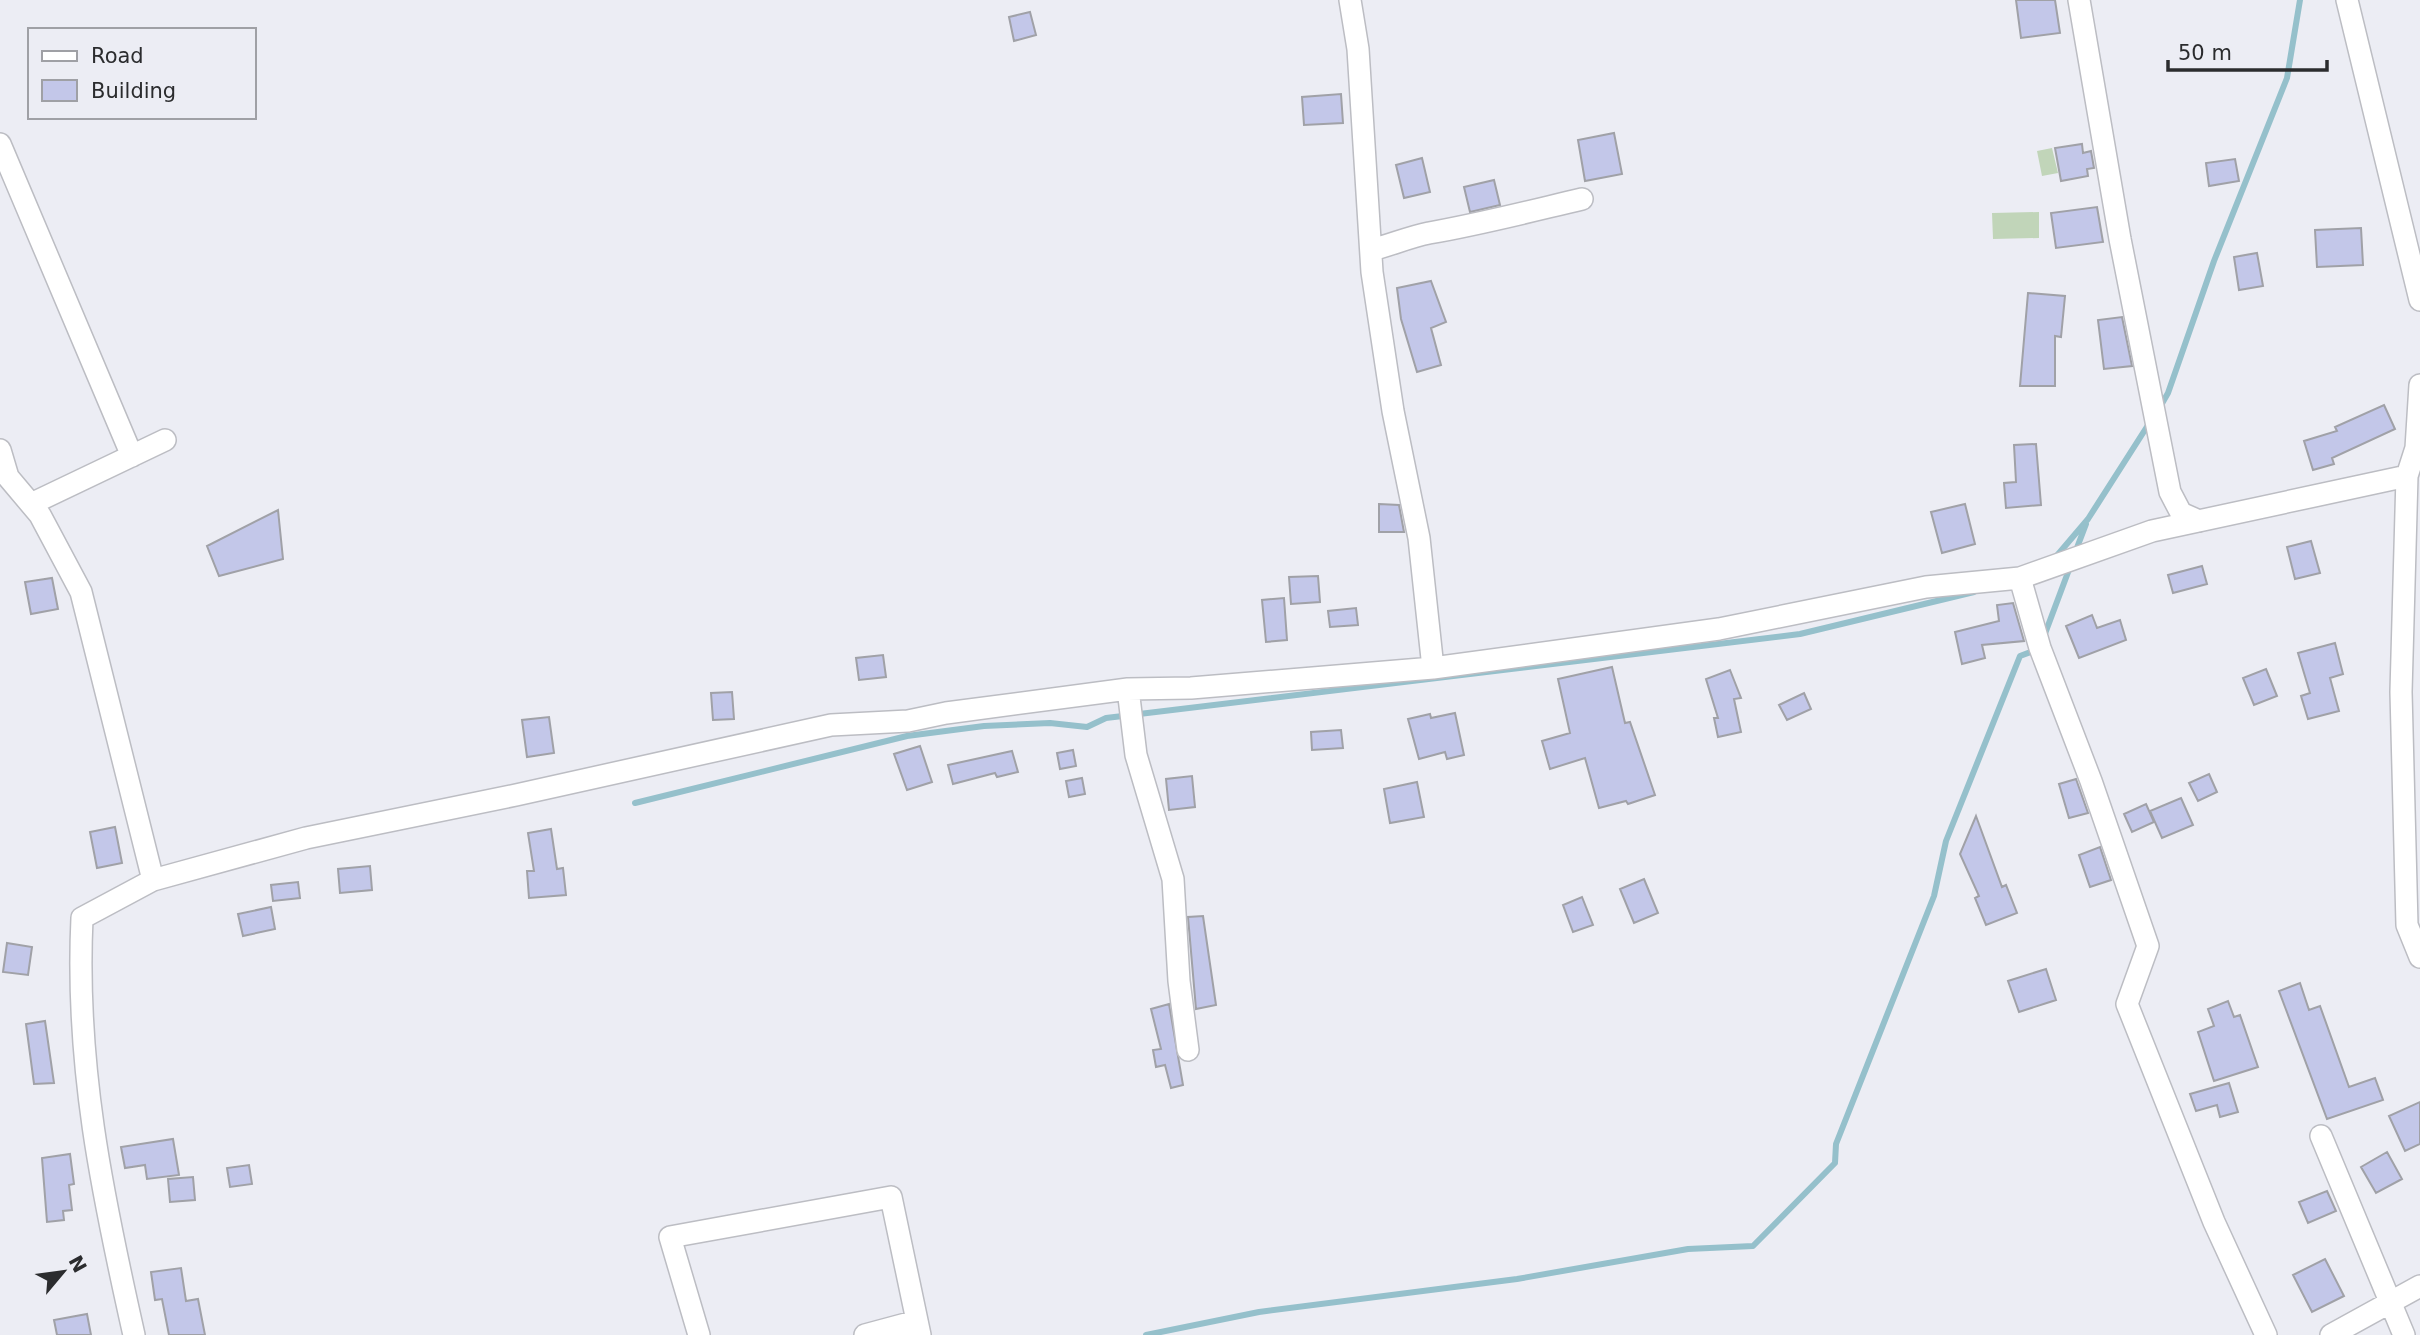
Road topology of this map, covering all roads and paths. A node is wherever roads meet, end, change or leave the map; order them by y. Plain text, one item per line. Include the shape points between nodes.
1 (1350, 0) edge
2 (2080, 0) edge
3 (2347, 0) edge
4 (0, 144) edge
5 (1582, 199) dead end
6 (1371, 250) junction
7 (2420, 300) edge
8 (2420, 385) edge
9 (165, 440) dead end
10 (0, 450) edge
11 (132, 456) junction
12 (2407, 476) junction
13 (2171, 498) junction
14 (31, 505) junction
15 (2199, 521) junction
16 (2158, 530) junction
17 (2020, 578) junction
18 (1433, 668) junction
19 (1128, 689) junction
20 (2411, 743) edge
21 (153, 880) junction
22 (2420, 957) edge
23 (1188, 1050) dead end
24 (2321, 1136) dead end
25 (2420, 1286) edge
26 (2389, 1302) junction
27 (919, 1328) edge
28 (134, 1335) edge
29 (699, 1335) edge
30 (865, 1335) edge
31 (2266, 1335) edge
32 (2332, 1335) edge
33 (2404, 1335) edge

1 - 6 street via 1358,49
2 - 13 street via 2120,239
3 - 7 street
4 - 11 street
5 - 6 street
6 - 18 street via 1383,354 1419,538
8 - 12 street via 2416,447
9 - 11 street
10 - 14 street via 8,477
11 - 14 street
12 - 15 street
12 - 20 street
13 - 15 street via 2181,513
13 - 16 street
14 - 21 street via 81,592
15 - 16 street
16 - 17 street
17 - 18 street via 1926,587 1719,629
17 - 31 street via 2040,648 2148,946 2127,1004 2214,1222
18 - 19 street
19 - 21 street via 908,722 831,725 306,838
19 - 23 street via 1136,755 1173,879
20 - 22 street via 2407,925
21 - 28 street via 82,918 79,984 88,1111
24 - 26 street
25 - 26 street
26 - 32 street
26 - 33 street
27 - 29 street via 891,1197 670,1237
27 - 30 street

